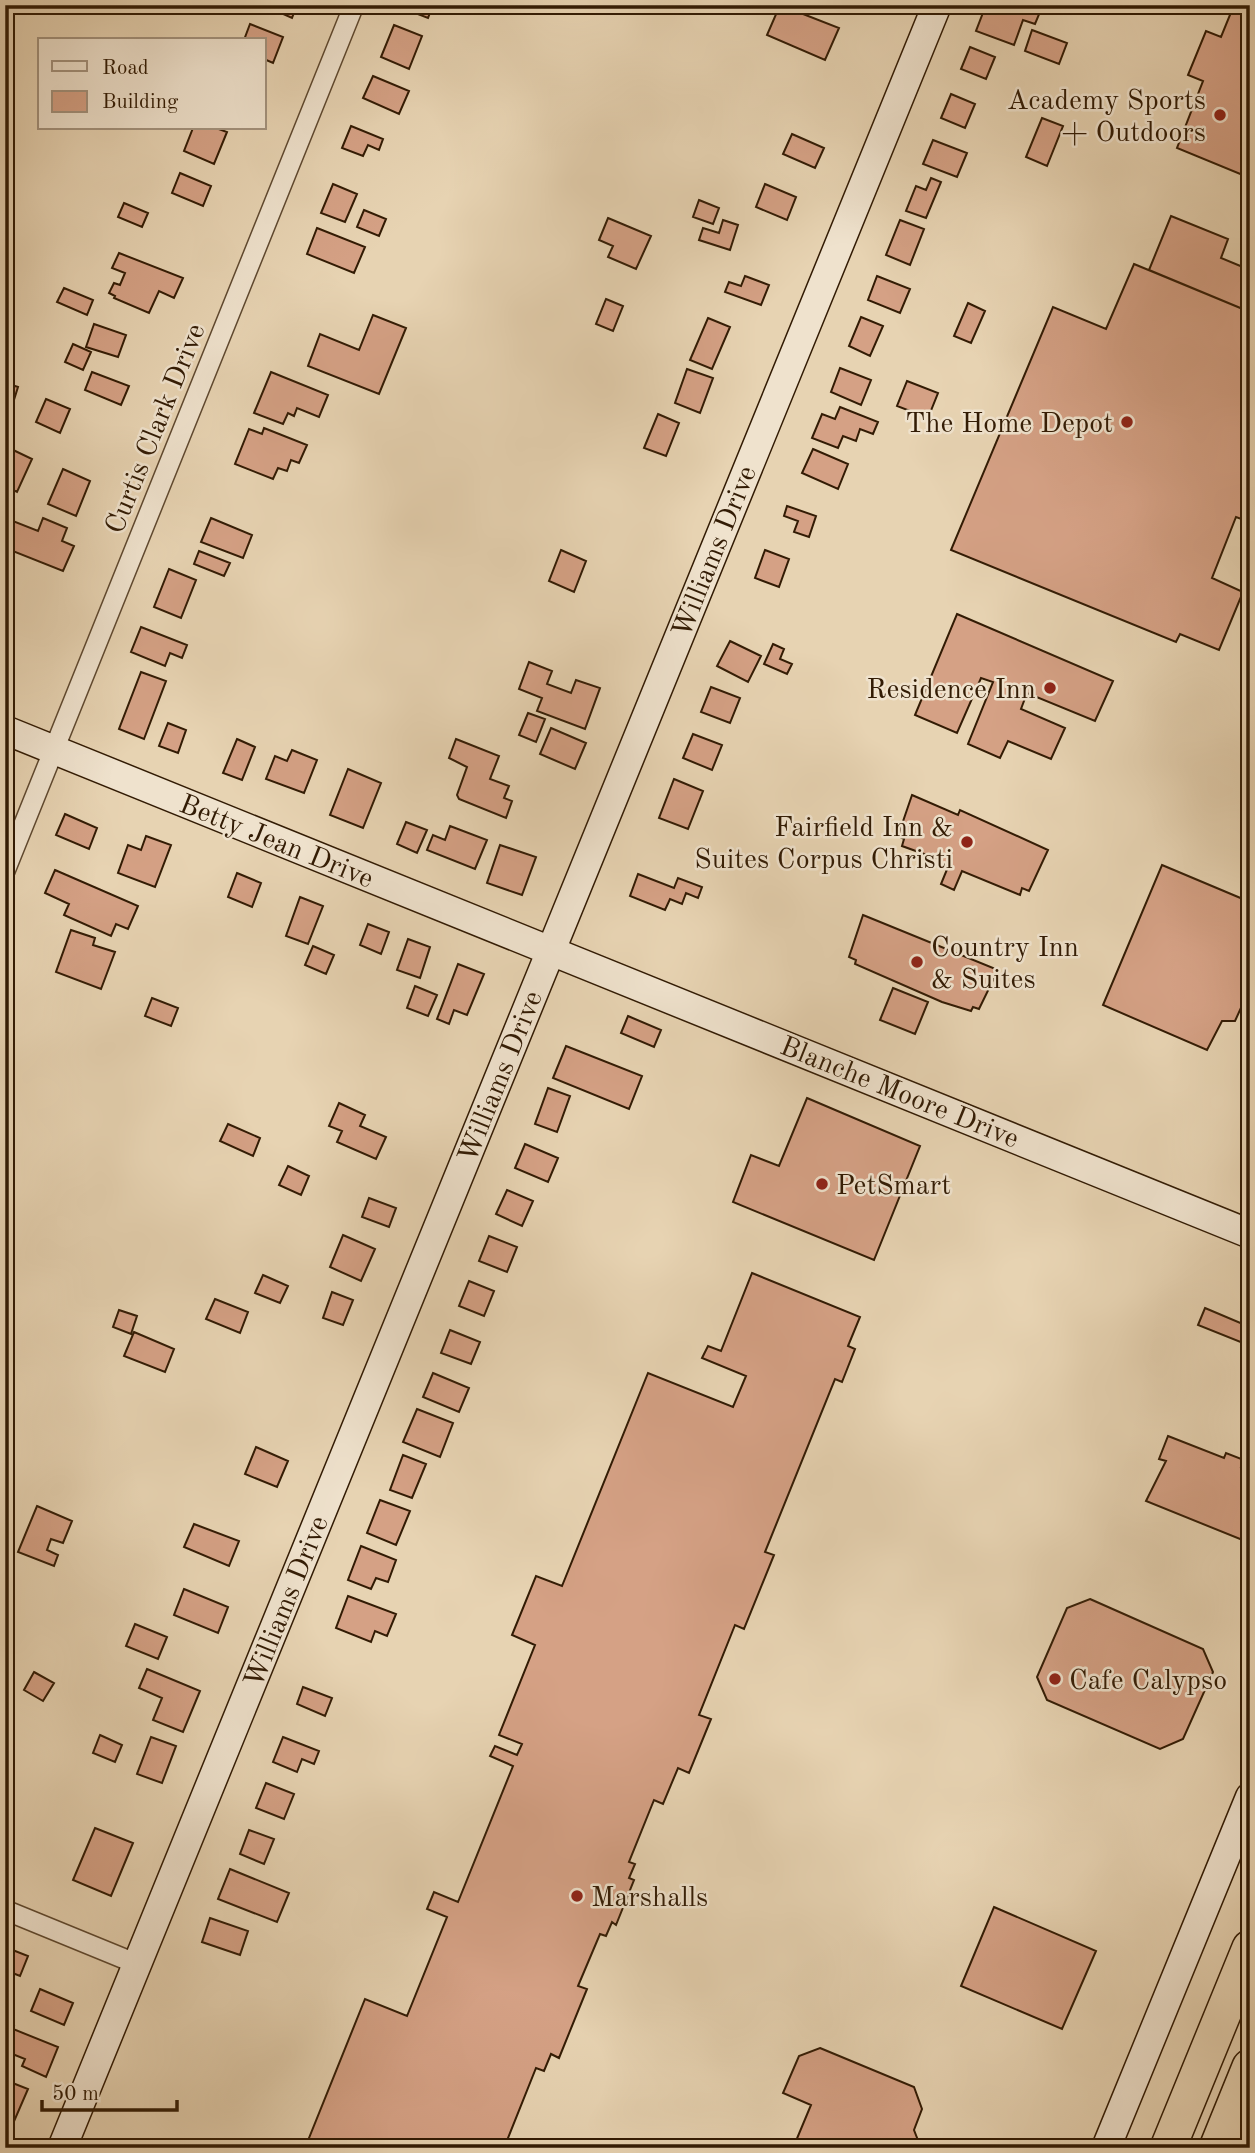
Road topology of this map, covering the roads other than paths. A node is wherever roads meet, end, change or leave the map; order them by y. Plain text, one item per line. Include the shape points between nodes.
1 (354, 5) edge
2 (937, 5) edge
3 (5, 730) edge
4 (54, 750) junction
5 (5, 871) edge
6 (549, 951) junction
7 (1250, 1234) edge
8 (1250, 1797) edge
9 (5, 1910) edge
10 (1250, 1948) edge
11 (137, 1964) junction
12 (1250, 2067) edge
13 (62, 2148) edge
14 (1106, 2148) edge
15 (1168, 2148) edge
16 (1217, 2148) edge

1 - 4 street, Curtis Clark Drive
2 - 6 street, Williams Drive
3 - 4 street, Betty Jean Drive
4 - 5 street, Curtis Clark Drive
4 - 6 street, Betty Jean Drive
6 - 7 street, Blanche Moore Drive
6 - 11 street, Williams Drive
8 - 14 street
9 - 11 street
10 - 15 highway
11 - 13 street, Williams Drive
12 - 16 highway

